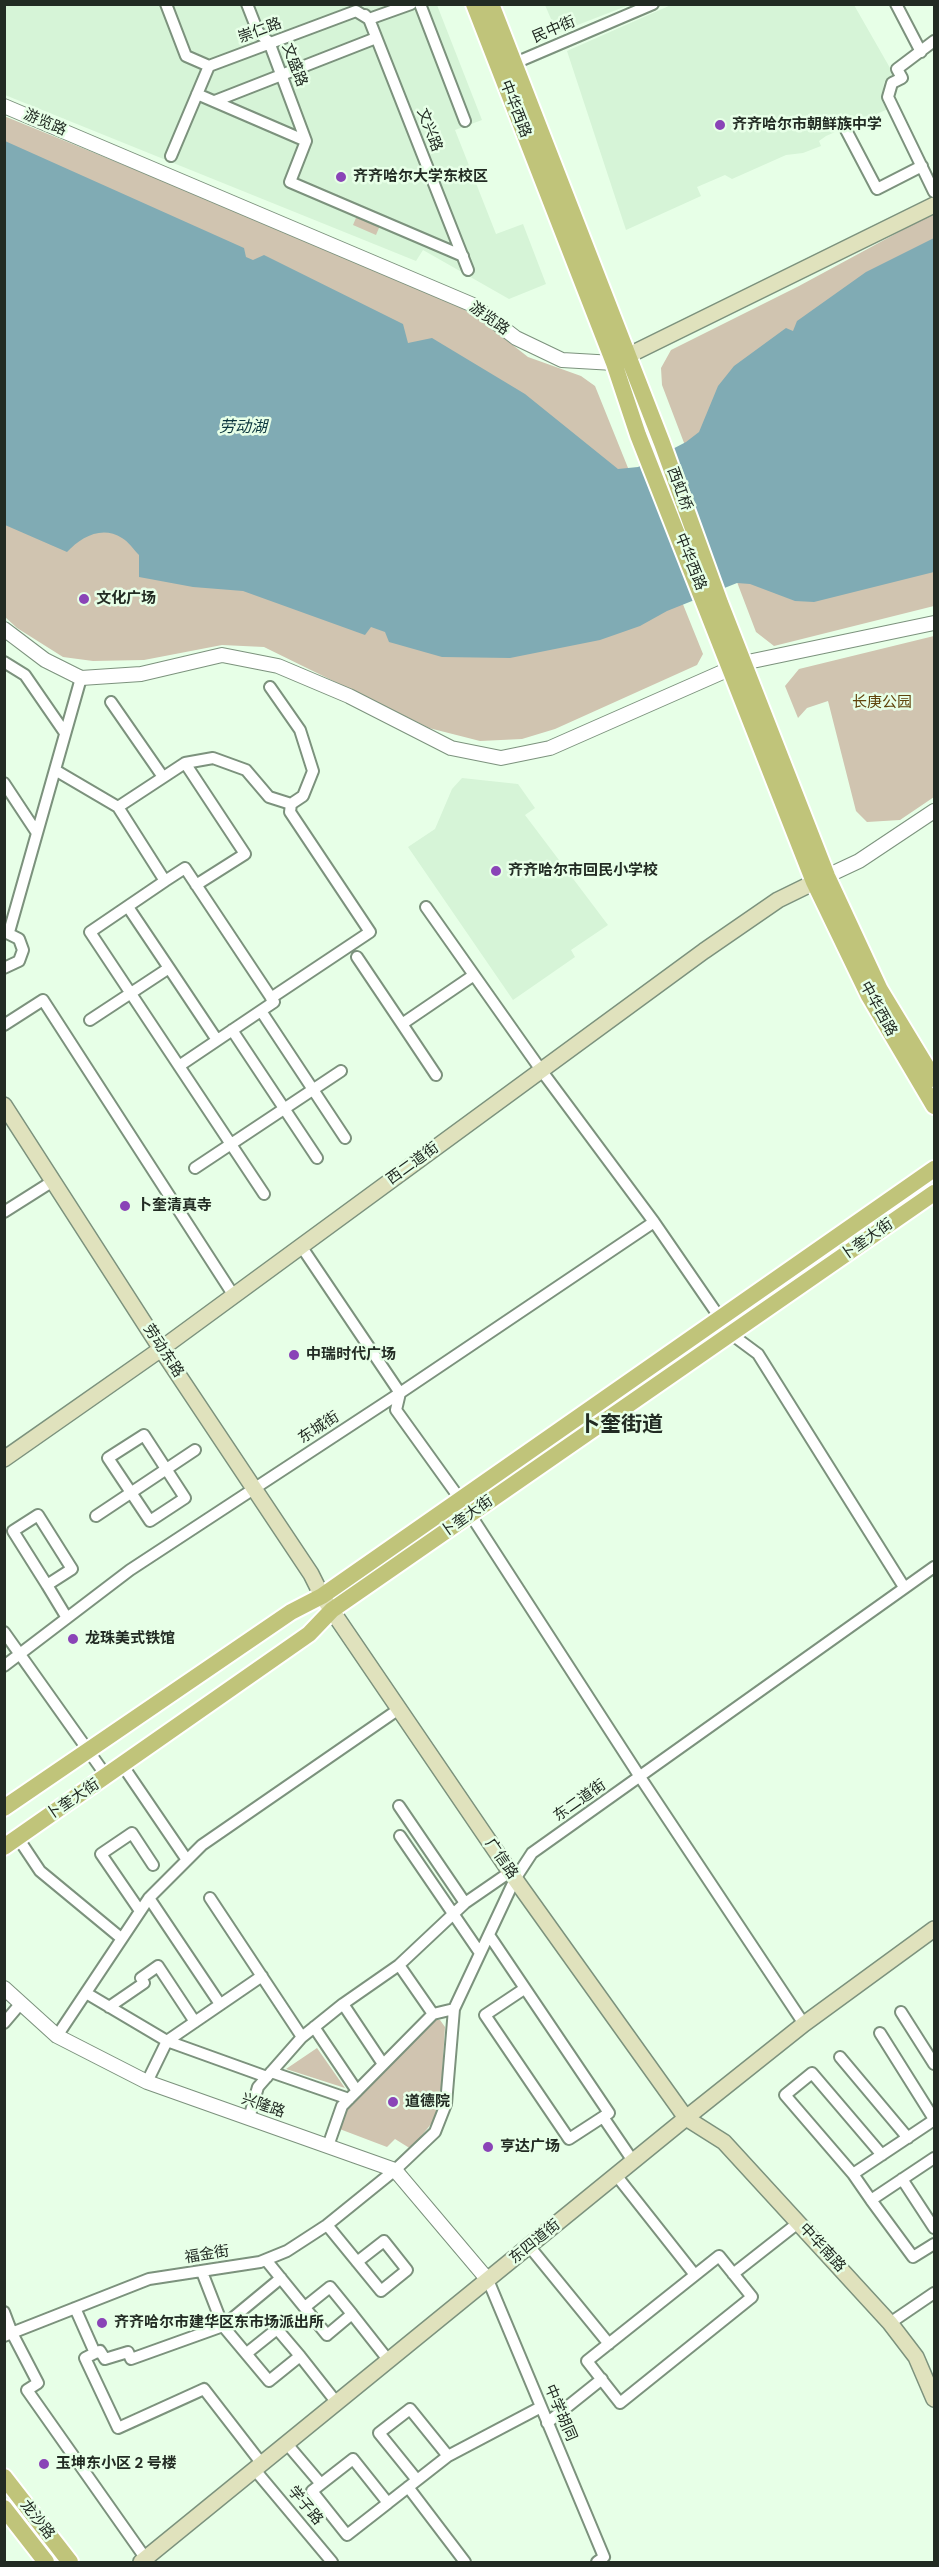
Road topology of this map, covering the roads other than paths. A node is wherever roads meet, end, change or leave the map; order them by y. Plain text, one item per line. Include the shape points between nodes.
1 (166, 4) edge
2 (247, 4) edge
3 (354, 4) edge
4 (411, 4) edge
5 (420, 4) edge
6 (474, 4) edge
7 (491, 4) edge
8 (653, 4) edge
9 (896, 4) edge
10 (369, 19) junction
11 (376, 38) junction
12 (934, 42) edge
13 (270, 43) junction
14 (921, 51) junction
15 (209, 66) junction
16 (507, 66) junction
17 (282, 75) junction
18 (197, 94) junction
19 (215, 101) junction
20 (4, 106) edge
21 (465, 121) dead end
22 (846, 130) dead end
23 (306, 141) junction
24 (171, 156) dead end
25 (922, 166) junction
26 (934, 192) edge
27 (934, 205) edge
28 (463, 256) junction
29 (468, 270) dead end
30 (621, 359) junction
31 (662, 442) joint
32 (714, 606) junction
33 (934, 623) edge
34 (4, 629) edge
35 (4, 662) edge
36 (737, 665) junction
37 (81, 678) junction
38 (270, 687) dead end
39 (111, 702) dead end
40 (65, 733) junction
41 (185, 763) junction
42 (55, 770) junction
43 (163, 777) junction
44 (4, 783) edge
45 (291, 804) junction
46 (117, 807) junction
47 (934, 811) edge
48 (37, 833) junction
49 (820, 879) junction
50 (165, 881) junction
51 (196, 885) junction
52 (128, 906) junction
53 (426, 908) dead end
54 (7, 932) edge
55 (357, 957) dead end
56 (4, 968) edge
57 (169, 968) junction
58 (474, 975) junction
59 (131, 993) junction
60 (271, 998) junction
61 (261, 1011) junction
62 (90, 1020) dead end
63 (402, 1024) junction
64 (4, 1025) edge
65 (232, 1030) junction
66 (217, 1040) junction
67 (179, 1066) junction
68 (542, 1070) junction
69 (340, 1071) dead end
70 (436, 1075) dead end
71 (934, 1079) edge
72 (313, 1089) junction
73 (4, 1105) edge
74 (934, 1106) edge
75 (284, 1108) junction
76 (345, 1138) dead end
77 (230, 1144) junction
78 (317, 1158) dead end
79 (195, 1168) dead end
80 (934, 1169) edge
81 (53, 1181) junction
82 (934, 1193) edge
83 (264, 1194) dead end
84 (4, 1212) edge
85 (654, 1222) junction
86 (301, 1246) junction
87 (234, 1296) junction
88 (721, 1320) junction
89 (731, 1335) junction
90 (161, 1349) junction
91 (400, 1393) junction
92 (195, 1450) dead end
93 (4, 1460) edge
94 (167, 1469) junction
95 (254, 1489) junction
96 (131, 1493) junction
97 (460, 1500) junction
98 (470, 1514) junction
99 (96, 1516) dead end
100 (934, 1568) edge
101 (47, 1585) junction
102 (904, 1587) junction
103 (322, 1596) junction
104 (332, 1610) junction
105 (67, 1618) junction
106 (4, 1632) edge
107 (19, 1655) junction
108 (4, 1665) edge
109 (399, 1709) junction
110 (87, 1752) junction
111 (123, 1766) junction
112 (107, 1777) junction
113 (640, 1777) junction
114 (399, 1806) dead end
115 (4, 1808) edge
116 (400, 1836) dead end
117 (11, 1842) edge
118 (187, 1860) junction
119 (153, 1865) dead end
120 (513, 1875) junction
121 (149, 1898) junction
122 (210, 1898) dead end
123 (465, 1903) junction
124 (140, 1911) junction
125 (454, 1914) junction
126 (934, 1929) edge
127 (489, 1935) junction
128 (121, 1938) junction
129 (480, 1953) junction
130 (399, 1965) junction
131 (262, 1976) junction
132 (4, 1988) edge
133 (524, 1989) junction
134 (86, 1993) junction
135 (21, 2003) junction
136 (220, 2004) junction
137 (343, 2004) junction
138 (109, 2007) junction
139 (454, 2009) junction
140 (901, 2012) dead end
141 (433, 2014) junction
142 (195, 2022) junction
143 (4, 2023) edge
144 (804, 2024) junction
145 (314, 2027) junction
146 (880, 2033) dead end
147 (57, 2036) junction
148 (302, 2037) junction
149 (167, 2041) junction
150 (840, 2058) dead end
151 (383, 2064) junction
152 (934, 2064) edge
153 (269, 2075) junction
154 (147, 2082) junction
155 (353, 2095) junction
156 (603, 2117) junction
157 (249, 2118) junction
158 (686, 2118) junction
159 (934, 2119) edge
160 (908, 2138) junction
161 (328, 2146) junction
162 (882, 2155) junction
163 (931, 2160) edge
164 (633, 2161) junction
165 (395, 2170) junction
166 (934, 2172) edge
167 (854, 2174) junction
168 (616, 2175) junction
169 (902, 2179) junction
170 (871, 2200) junction
171 (798, 2223) junction
172 (327, 2225) junction
173 (934, 2228) edge
174 (934, 2244) edge
175 (529, 2246) junction
176 (266, 2260) junction
177 (357, 2262) junction
178 (202, 2272) junction
179 (733, 2274) junction
180 (695, 2275) junction
181 (281, 2278) junction
182 (488, 2280) junction
183 (934, 2293) edge
184 (305, 2307) junction
185 (75, 2308) junction
186 (4, 2312) edge
187 (352, 2314) junction
188 (890, 2323) junction
189 (223, 2326) junction
190 (8, 2334) edge
191 (609, 2344) junction
192 (95, 2353) junction
193 (247, 2353) junction
194 (300, 2356) junction
195 (389, 2361) junction
196 (602, 2379) junction
197 (934, 2399) edge
198 (337, 2403) junction
199 (541, 2407) junction
200 (547, 2423) junction
201 (287, 2444) junction
202 (447, 2456) junction
203 (259, 2467) junction
204 (4, 2477) edge
205 (413, 2483) junction
206 (321, 2484) junction
207 (384, 2506) junction
208 (4, 2508) edge
209 (143, 2560) edge
210 (601, 2560) edge
211 (46, 2562) edge
212 (70, 2562) edge
213 (332, 2562) edge
214 (465, 2562) edge

1 - 15 street via 186,56
2 - 13 street, 文盛路 via 258,32
3 - 10 street, 文兴路
4 - 10 street, 崇仁路
5 - 21 street
6 - 16 main road, 中华西路
7 - 16 main road, 中华西路
8 - 16 street, 民中街
9 - 14 street
10 - 11 street, 文兴路
10 - 13 street, 崇仁路 via 356,11
11 - 17 street
11 - 28 street, 文兴路
12 - 14 street
13 - 15 street, 崇仁路
13 - 17 street, 文盛路
14 - 25 street via 897,69 902,78 892,83 888,97
15 - 18 street
16 - 30 main road, 中华西路
17 - 19 street
17 - 23 street, 文盛路
18 - 19 street
18 - 24 street
19 - 23 street
20 - 30 street, 游览路 via 473,305 516,338 562,360
22 - 25 street via 877,189
23 - 28 street via 290,182
25 - 26 street
27 - 30 main road, 游览路
28 - 29 street, 文兴路
30 - 31 main road, 中华西路
30 - 32 main road, 中华西路 via 638,435
31 - 32 main road, 西虹桥
32 - 36 main road, 中华西路
33 - 36 street
34 - 37 street via 45,660
35 - 40 street via 25,675
36 - 37 street via 550,748 501,758 451,748 339,692 278,666 244,659 222,655 141,674
36 - 49 main road, 中华西路
37 - 40 street
38 - 45 street via 300,730 313,771 303,796
39 - 43 street
40 - 42 street
41 - 43 street
41 - 45 street via 213,758 246,770 268,797
41 - 51 street via 245,854
42 - 46 street
42 - 48 street
43 - 46 street
44 - 48 street
45 - 60 street via 290,812 370,932
46 - 50 street
47 - 49 street via 859,861
48 - 54 street
49 - 68 main road, 西二道街 via 777,900
49 - 71 main road, 中华西路
49 - 74 main road, 中华西路 via 869,996
50 - 51 street via 185,868
50 - 52 street
51 - 60 street
52 - 57 street
52 - 59 street via 90,932
53 - 58 street
54 - 56 street via 19,939 23,950 19,961
55 - 63 street
57 - 59 street
57 - 66 street
58 - 63 street
58 - 68 street
59 - 62 street
59 - 67 street
60 - 61 street via 274,1002
61 - 65 street
61 - 72 street
63 - 70 street
64 - 87 street via 43,1000
65 - 66 street
65 - 75 street
66 - 67 street
67 - 77 street
68 - 85 street
68 - 86 main road, 西二道街
69 - 72 street
72 - 75 street
72 - 76 street
73 - 81 main road, 劳动东路
75 - 77 street
75 - 78 street
77 - 79 street
77 - 83 street
80 - 88 main road, 卜奎大街
81 - 84 street
81 - 90 main road, 劳动东路
82 - 89 main road, 卜奎大街
85 - 88 street
85 - 91 street, 东城街
86 - 87 main road, 西二道街
86 - 91 street
87 - 90 main road, 西二道街
88 - 89 street
88 - 97 main road, 卜奎大街
89 - 98 main road, 卜奎大街
89 - 102 street via 758,1354
90 - 93 main road, 西二道街
90 - 95 main road, 劳动东路
91 - 95 street, 东城街
91 - 97 street via 396,1410
92 - 94 street
94 - 96 street
94 - 96 street via 185,1498 150,1521
94 - 96 street via 144,1435 108,1458
95 - 103 main road, 劳动东路
95 - 105 street, 东城街 via 130,1570
96 - 99 street
97 - 103 main road, 卜奎大街
98 - 104 main road, 卜奎大街
98 - 113 street
100 - 102 street, 东二道街
101 - 101 street via 13,1531 38,1515 72,1569
101 - 105 street
102 - 113 street, 东二道街
103 - 104 main road, 广信路
103 - 110 main road, 卜奎大街 via 291,1611
104 - 109 main road, 广信路
104 - 111 main road, 卜奎大街 via 309,1634
105 - 107 street, 东城街
106 - 107 street
107 - 108 street, 东城街
107 - 110 street
109 - 118 street via 212,1838
109 - 120 main road, 广信路
110 - 112 street
110 - 115 main road, 卜奎大街
111 - 112 main road, 卜奎大街
111 - 118 street
112 - 117 main road, 卜奎大街
113 - 120 street, 东二道街 via 532,1853
113 - 144 street
114 - 123 street
116 - 125 street
117 - 128 street
118 - 121 street
119 - 124 street via 132,1833 101,1854
120 - 123 street
120 - 127 street, 东二道街
120 - 158 main road, 广信路
121 - 124 street
121 - 136 street
122 - 131 street
123 - 125 street
124 - 128 street
125 - 129 street
125 - 130 street
126 - 144 main road, 东四道街
127 - 129 street, 东二道街
127 - 133 street
128 - 134 street
129 - 139 street, 东二道街
130 - 137 street
130 - 141 street
131 - 136 street
131 - 148 street
132 - 135 street, 兴隆路
133 - 156 street via 609,2113
133 - 156 street via 485,2015 569,2139
134 - 138 street
134 - 147 street
135 - 143 street
135 - 147 street, 兴隆路
136 - 142 street
137 - 145 street
137 - 151 street
138 - 142 street via 144,1983 141,1978 158,1966
138 - 149 street
139 - 141 street
139 - 165 street, 东二道街 via 446,2104 435,2133
140 - 152 street
141 - 151 street
142 - 149 street
144 - 158 main road, 东四道街
145 - 148 street
145 - 155 street
146 - 159 street
147 - 154 street, 兴隆路
148 - 153 street
149 - 153 street
149 - 154 street
150 - 160 street
151 - 155 street
153 - 155 street
153 - 157 street via 258,2087
154 - 157 street, 兴隆路
155 - 161 street via 342,2106
156 - 164 street
157 - 161 street, 兴隆路
158 - 164 main road, 东四道街
158 - 171 main road, 中华南路 via 724,2142
159 - 160 street
160 - 162 street
161 - 165 street, 兴隆路
162 - 167 street
162 - 167 street via 812,2073 785,2095
163 - 166 street
163 - 169 street
164 - 168 main road, 东四道街
165 - 172 street, 福金街
165 - 182 street
167 - 170 street
168 - 175 main road, 东四道街
168 - 180 street
169 - 170 street
169 - 173 street
170 - 174 street via 913,2257
171 - 179 street
171 - 188 main road, 中华南路
172 - 176 street, 福金街 via 287,2252
172 - 177 street
175 - 182 main road, 东四道街
175 - 191 street
176 - 178 street, 福金街
176 - 181 street
177 - 177 street via 381,2291 407,2270 384,2241
178 - 185 street, 福金街 via 149,2279
178 - 189 street
179 - 180 street via 719,2256
179 - 196 street via 752,2297 621,2403
180 - 191 street
181 - 184 street
181 - 189 street
182 - 195 main road, 东四道街
182 - 199 street, 中学胡同
183 - 188 street
184 - 187 street via 330,2287
184 - 187 street via 327,2335
185 - 190 street, 福金街
185 - 192 street
186 - 190 street
187 - 195 street
188 - 197 main road, 中华南路 via 916,2357
189 - 192 street via 130,2359 128,2352 105,2359 100,2351
189 - 193 street
190 - 209 street via 38,2383 27,2390
191 - 196 street via 587,2361
192 - 203 street, 学子路 via 85,2358 118,2428 204,2389
193 - 194 street via 277,2329
193 - 194 street via 269,2381
194 - 198 street
195 - 198 main road, 东四道街
196 - 200 street
198 - 201 main road, 东四道街
199 - 200 street, 中学胡同
199 - 202 street
200 - 210 street, 中学胡同
201 - 203 main road, 东四道街
201 - 206 street
202 - 205 street
202 - 205 street via 410,2409 380,2433
203 - 209 main road, 东四道街
203 - 213 street, 学子路
204 - 212 main road, 龙沙路
205 - 207 street
205 - 214 street
206 - 207 street via 353,2459 388,2503
206 - 207 street via 312,2491 347,2535
208 - 211 main road, 龙沙路

